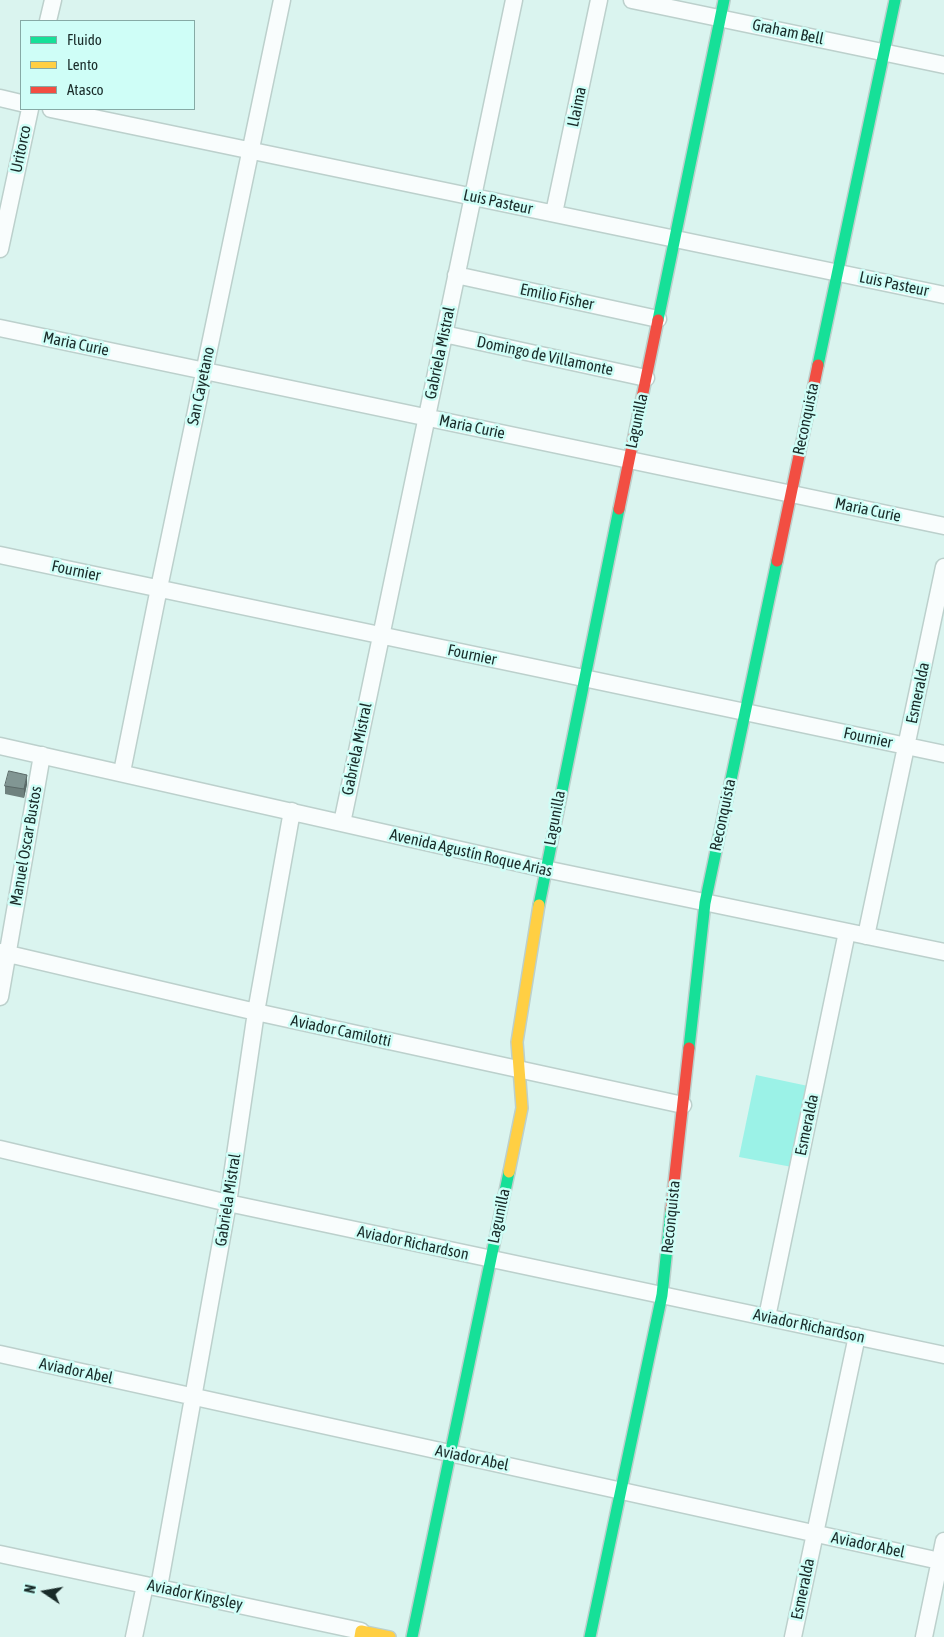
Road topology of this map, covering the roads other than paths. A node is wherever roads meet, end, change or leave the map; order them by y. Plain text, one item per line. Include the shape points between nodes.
1 (52, 0) edge
2 (282, 0) edge
3 (514, 0) edge
4 (599, 0) edge
5 (632, 0) edge
6 (724, 0) edge
7 (895, 0) edge
8 (720, 18) junction
9 (48, 20) edge
10 (884, 52) junction
11 (944, 65) edge
12 (0, 98) edge
13 (20, 102) edge
14 (30, 110) edge
15 (56, 110) edge
16 (250, 150) junction
17 (472, 196) junction
18 (554, 213) junction
19 (674, 238) junction
20 (0, 249) edge
21 (837, 272) junction
22 (456, 275) junction
23 (944, 295) edge
24 (658, 319) junction
25 (0, 328) edge
26 (444, 334) junction
27 (204, 371) junction
28 (646, 378) junction
29 (426, 418) junction
30 (628, 460) junction
31 (790, 494) junction
32 (944, 526) edge
33 (0, 555) edge
34 (944, 567) edge
35 (158, 588) junction
36 (380, 635) junction
37 (583, 678) junction
38 (744, 712) junction
39 (0, 746) edge
40 (906, 746) junction
41 (944, 754) edge
42 (42, 755) junction
43 (122, 772) junction
44 (292, 811) junction
45 (342, 823) junction
46 (545, 869) junction
47 (705, 903) junction
48 (847, 932) junction
49 (866, 936) junction
50 (4, 952) edge
51 (944, 952) edge
52 (0, 997) edge
53 (256, 1012) junction
54 (520, 1070) junction
55 (683, 1105) junction
56 (0, 1149) edge
57 (228, 1204) junction
58 (491, 1259) junction
59 (662, 1295) junction
60 (767, 1317) junction
61 (856, 1336) junction
62 (0, 1354) edge
63 (944, 1355) edge
64 (194, 1397) junction
65 (450, 1453) junction
66 (620, 1491) junction
67 (815, 1534) junction
68 (944, 1541) edge
69 (0, 1554) edge
70 (942, 1562) edge
71 (152, 1586) junction
72 (360, 1634) edge
73 (134, 1637) edge
74 (390, 1637) edge
75 (412, 1637) edge
76 (590, 1637) edge
77 (793, 1637) edge
78 (924, 1637) edge

1 - 9 street
2 - 16 street, San Cayetano
3 - 17 street, Gabriela Mistral
4 - 18 street, Llaima
5 - 8 street, Graham Bell
6 - 8 main road, Lagunilla
7 - 10 main road, Reconquista
8 - 10 street, Graham Bell
8 - 19 main road, Lagunilla
10 - 11 street, Graham Bell
10 - 21 main road, Reconquista
12 - 13 street
14 - 20 street, Uritorco
15 - 16 street, Luis Pasteur
16 - 17 street, Luis Pasteur
16 - 27 street, San Cayetano
17 - 18 street, Luis Pasteur
17 - 22 street, Gabriela Mistral
18 - 19 street, Luis Pasteur
19 - 21 street, Luis Pasteur
19 - 24 main road, Lagunilla
21 - 23 street, Luis Pasteur
21 - 31 main road, Reconquista
22 - 24 street, Emilio Fisher
22 - 26 street, Gabriela Mistral
24 - 28 main road, Lagunilla
25 - 27 street, Maria Curie
26 - 28 street, Domingo de Villamonte
26 - 29 street, Gabriela Mistral
27 - 29 street, Maria Curie
27 - 35 street, San Cayetano
28 - 30 main road, Lagunilla
29 - 30 street, Maria Curie
29 - 36 street, Gabriela Mistral
30 - 31 street, Maria Curie
30 - 37 main road, Lagunilla
31 - 32 street, Maria Curie
31 - 38 main road, Reconquista
33 - 35 street, Fournier
34 - 40 street, Esmeralda
35 - 36 street, Fournier
35 - 43 street, San Cayetano
36 - 37 street, Fournier
36 - 45 street, Gabriela Mistral
37 - 38 street, Fournier
37 - 46 main road, Lagunilla
38 - 40 street, Fournier
38 - 47 main road, Reconquista
39 - 42 street, Avenida Agustín Roque Arias
40 - 41 street, Fournier
40 - 49 street, Esmeralda
42 - 43 street, Avenida Agustín Roque Arias
42 - 50 street, Manuel Oscar Bustos
43 - 44 street, Avenida Agustín Roque Arias
44 - 45 street, Avenida Agustín Roque Arias
44 - 53 street, Gabriela Mistral
45 - 46 street, Avenida Agustín Roque Arias
46 - 47 street, Avenida Agustín Roque Arias
46 - 54 main road, Lagunilla via 517,1042
47 - 48 street, Avenida Agustín Roque Arias
47 - 55 main road, Reconquista
48 - 49 street, Avenida Agustín Roque Arias
48 - 60 street, Esmeralda
49 - 51 street, Avenida Agustín Roque Arias
50 - 52 street, Manuel Oscar Bustos
50 - 53 street, Aviador Camilotti
53 - 54 street, Aviador Camilotti
53 - 57 street, Gabriela Mistral
54 - 55 street, Aviador Camilotti
54 - 58 main road, Lagunilla via 522,1108
55 - 59 main road, Reconquista
56 - 57 street, Aviador Richardson
57 - 58 street, Aviador Richardson
57 - 64 street, Gabriela Mistral
58 - 59 street, Aviador Richardson
58 - 65 main road, Lagunilla
59 - 60 street, Aviador Richardson
59 - 66 main road, Reconquista
60 - 61 street, Aviador Richardson
61 - 63 street, Aviador Richardson
61 - 67 street, Esmeralda
62 - 64 street, Aviador Abel
64 - 65 street, Aviador Abel
64 - 71 street, Gabriela Mistral
65 - 66 street, Aviador Abel
65 - 75 main road, Lagunilla
66 - 67 street, Aviador Abel
66 - 76 main road, Reconquista
67 - 70 street, Aviador Abel
67 - 77 street, Esmeralda
68 - 70 street
69 - 71 street, Aviador Kingsley
70 - 78 street
71 - 72 street, Aviador Kingsley
71 - 73 street, Gabriela Mistral
72 - 74 main road, Aviador Kingsley

